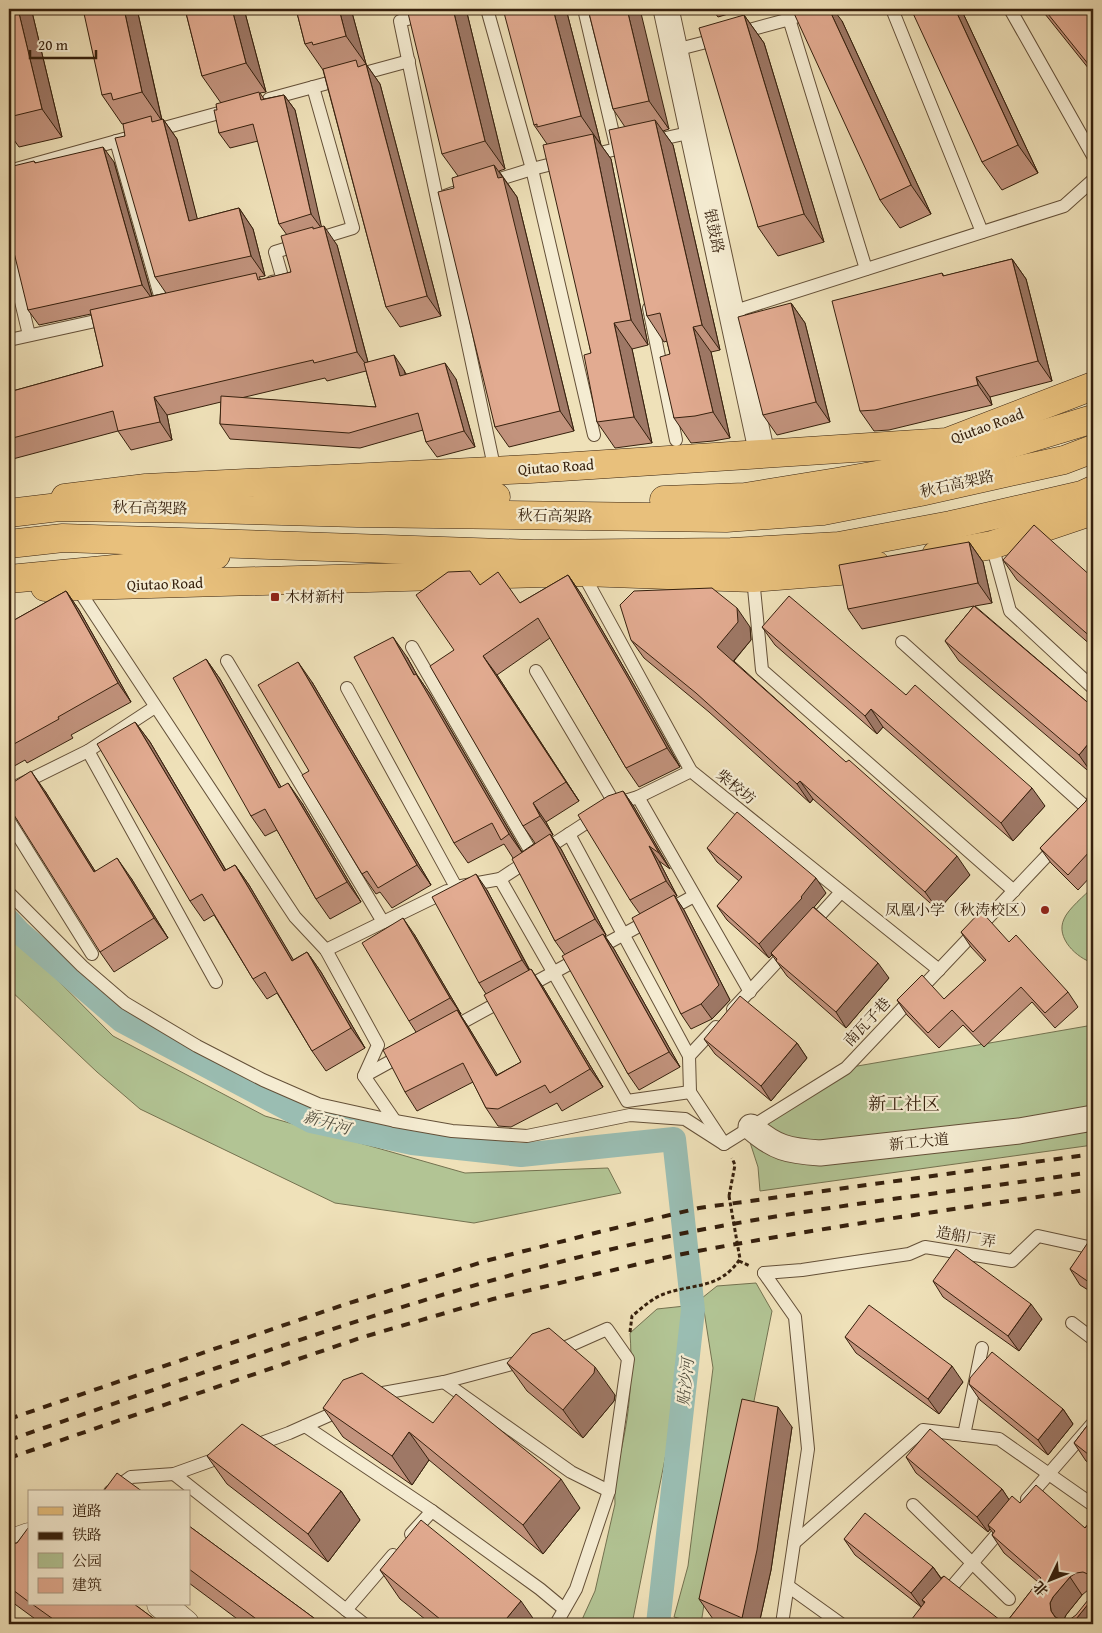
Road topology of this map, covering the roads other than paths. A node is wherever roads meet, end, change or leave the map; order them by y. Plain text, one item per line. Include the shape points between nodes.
1 (444, 9) edge
2 (487, 9) edge
3 (584, 9) edge
4 (666, 9) edge
5 (816, 9) edge
6 (892, 9) edge
7 (1010, 9) edge
8 (788, 14) edge
9 (675, 50) junction
10 (409, 61) junction
11 (312, 87) junction
12 (256, 103) edge
13 (238, 108) edge
14 (693, 132) junction
15 (116, 141) junction
16 (618, 154) junction
17 (1093, 156) edge
18 (532, 169) junction
19 (9, 171) edge
20 (1093, 180) edge
21 (437, 199) junction
22 (982, 232) junction
23 (9, 252) edge
24 (866, 269) junction
25 (264, 284) edge
26 (646, 294) edge
27 (163, 306) edge
28 (732, 312) junction
29 (124, 314) edge
30 (29, 336) junction
31 (9, 340) edge
32 (1093, 386) edge
33 (1093, 419) edge
34 (594, 435) edge
35 (676, 440) edge
36 (1093, 449) edge
37 (762, 454) junction
38 (495, 471) junction
39 (1093, 490) edge
40 (50, 500) junction
41 (9, 505) edge
42 (1093, 512) edge
43 (9, 513) edge
44 (9, 544) edge
45 (992, 544) junction
46 (280, 546) junction
47 (582, 572) junction
48 (753, 578) junction
49 (9, 579) edge
50 (76, 586) junction
51 (9, 588) edge
52 (902, 642) dead end
53 (412, 646) dead end
54 (227, 660) dead end
55 (536, 671) dead end
56 (347, 688) dead end
57 (1093, 688) edge
58 (155, 707) junction
59 (88, 751) junction
60 (691, 771) junction
61 (9, 790) edge
62 (638, 797) junction
63 (615, 804) junction
64 (1089, 812) edge
65 (9, 821) edge
66 (569, 834) junction
67 (1064, 837) edge
68 (534, 857) junction
69 (500, 879) junction
70 (456, 887) junction
71 (1014, 891) junction
72 (841, 892) junction
73 (9, 893) edge
74 (694, 896) junction
75 (383, 922) junction
76 (623, 934) junction
77 (326, 950) junction
78 (92, 954) edge
79 (939, 970) junction
80 (553, 972) junction
81 (216, 982) dead end
82 (750, 992) junction
83 (441, 1034) edge
84 (416, 1048) edge
85 (689, 1056) junction
86 (364, 1076) junction
87 (690, 1092) junction
88 (1093, 1118) edge
89 (394, 1121) junction
90 (750, 1127) junction
91 (724, 1144) junction
92 (1093, 1248) edge
93 (1072, 1323) dead end
94 (1093, 1339) edge
95 (982, 1348) dead end
96 (444, 1382) junction
97 (1093, 1423) edge
98 (305, 1426) junction
99 (964, 1434) junction
100 (174, 1474) junction
101 (1049, 1474) junction
102 (113, 1490) edge
103 (609, 1491) junction
104 (912, 1505) dead end
105 (1093, 1505) edge
106 (432, 1511) junction
107 (28, 1537) edge
108 (794, 1543) junction
109 (9, 1544) edge
110 (972, 1564) junction
111 (788, 1586) junction
112 (1009, 1599) dead end
113 (937, 1604) edge
114 (164, 1606) edge
115 (564, 1609) junction
116 (346, 1610) junction
117 (186, 1624) edge
118 (364, 1624) edge
119 (556, 1624) edge
120 (782, 1624) edge
121 (841, 1624) edge

1 - 10 lane via 400,20
2 - 18 lane
3 - 16 lane
4 - 9 street, 银鼓路
5 - 8 lane
6 - 22 lane
7 - 17 lane
8 - 9 lane
8 - 24 lane
9 - 14 street, 银鼓路
10 - 11 lane
10 - 21 lane
11 - 12 lane
11 - 25 lane via 353,228 275,252 282,280
13 - 15 lane
14 - 16 lane
14 - 28 street, 银鼓路
15 - 19 lane
15 - 27 lane
16 - 18 lane
18 - 21 lane
18 - 34 lane
20 - 22 lane via 1064,206
21 - 38 lane
22 - 24 lane
23 - 30 lane
24 - 28 lane
26 - 35 lane
28 - 37 street, 银鼓路
29 - 30 lane
30 - 31 lane
32 - 37 main road, Qiutao Road via 947,442
33 - 40 main road via 951,462 745,497 648,501 355,491
36 - 43 main road, 秋石高架路 via 1055,462 823,511 726,518 59,507
37 - 38 main road, Qiutao Road
38 - 40 main road, Qiutao Road via 146,488
39 - 46 main road via 951,525 838,546 731,552 534,554
40 - 41 main road, Qiutao Road
42 - 45 main road, Qiutao Road
44 - 46 main road via 62,538
45 - 48 main road, Qiutao Road via 840,571
45 - 57 lane via 1010,611
46 - 49 main road via 146,566
47 - 48 main road, Qiutao Road
47 - 50 main road, Qiutao Road
47 - 60 lane, 柴校坊
48 - 71 lane via 762,670
50 - 51 main road, Qiutao Road
50 - 58 lane
52 - 64 lane
53 - 68 lane
54 - 75 lane
55 - 63 lane
56 - 70 lane
58 - 59 lane
58 - 77 lane via 295,917
59 - 61 lane
59 - 81 lane
60 - 62 lane
60 - 72 lane, 柴校坊
62 - 63 lane
62 - 74 lane
63 - 66 lane
65 - 78 lane
66 - 68 lane
66 - 76 lane
67 - 71 lane, 南瓦子巷
68 - 69 lane
69 - 70 lane
69 - 80 lane
70 - 75 lane
71 - 79 lane, 南瓦子巷
72 - 79 lane, 柴校坊
72 - 82 lane
73 - 89 lane via 82,966 125,1003 197,1046 318,1104
74 - 76 lane
74 - 82 lane
75 - 77 lane
76 - 80 lane
76 - 85 lane
77 - 86 lane via 378,1045
79 - 90 lane, 南瓦子巷 via 846,1068
80 - 83 lane
80 - 87 lane via 626,1101
82 - 85 lane
84 - 86 lane
85 - 87 lane
86 - 89 lane
87 - 91 lane
88 - 90 street, 新工大道 via 1019,1131 820,1153 793,1152 767,1141
89 - 91 lane via 452,1131 527,1136 630,1114 685,1119
90 - 91 lane, 南瓦子巷
92 - 108 lane, 造船厂弄 via 1038,1236 1012,1261 925,1247 909,1254 764,1273 795,1316 808,1449
93 - 94 lane
95 - 99 lane
96 - 98 lane via 372,1395
96 - 103 lane via 571,1472
96 - 103 lane via 562,1350 607,1329 628,1359
97 - 101 lane
98 - 100 lane
98 - 106 lane
99 - 101 lane via 999,1439
99 - 108 lane via 923,1430
100 - 102 lane via 132,1477
100 - 116 lane
101 - 105 lane
101 - 110 lane
103 - 115 lane via 576,1589
104 - 110 lane
106 - 115 lane
106 - 116 lane
107 - 109 street
108 - 111 lane
110 - 112 lane
110 - 113 lane
111 - 120 lane
111 - 121 lane
114 - 117 street
115 - 119 lane
116 - 118 lane

